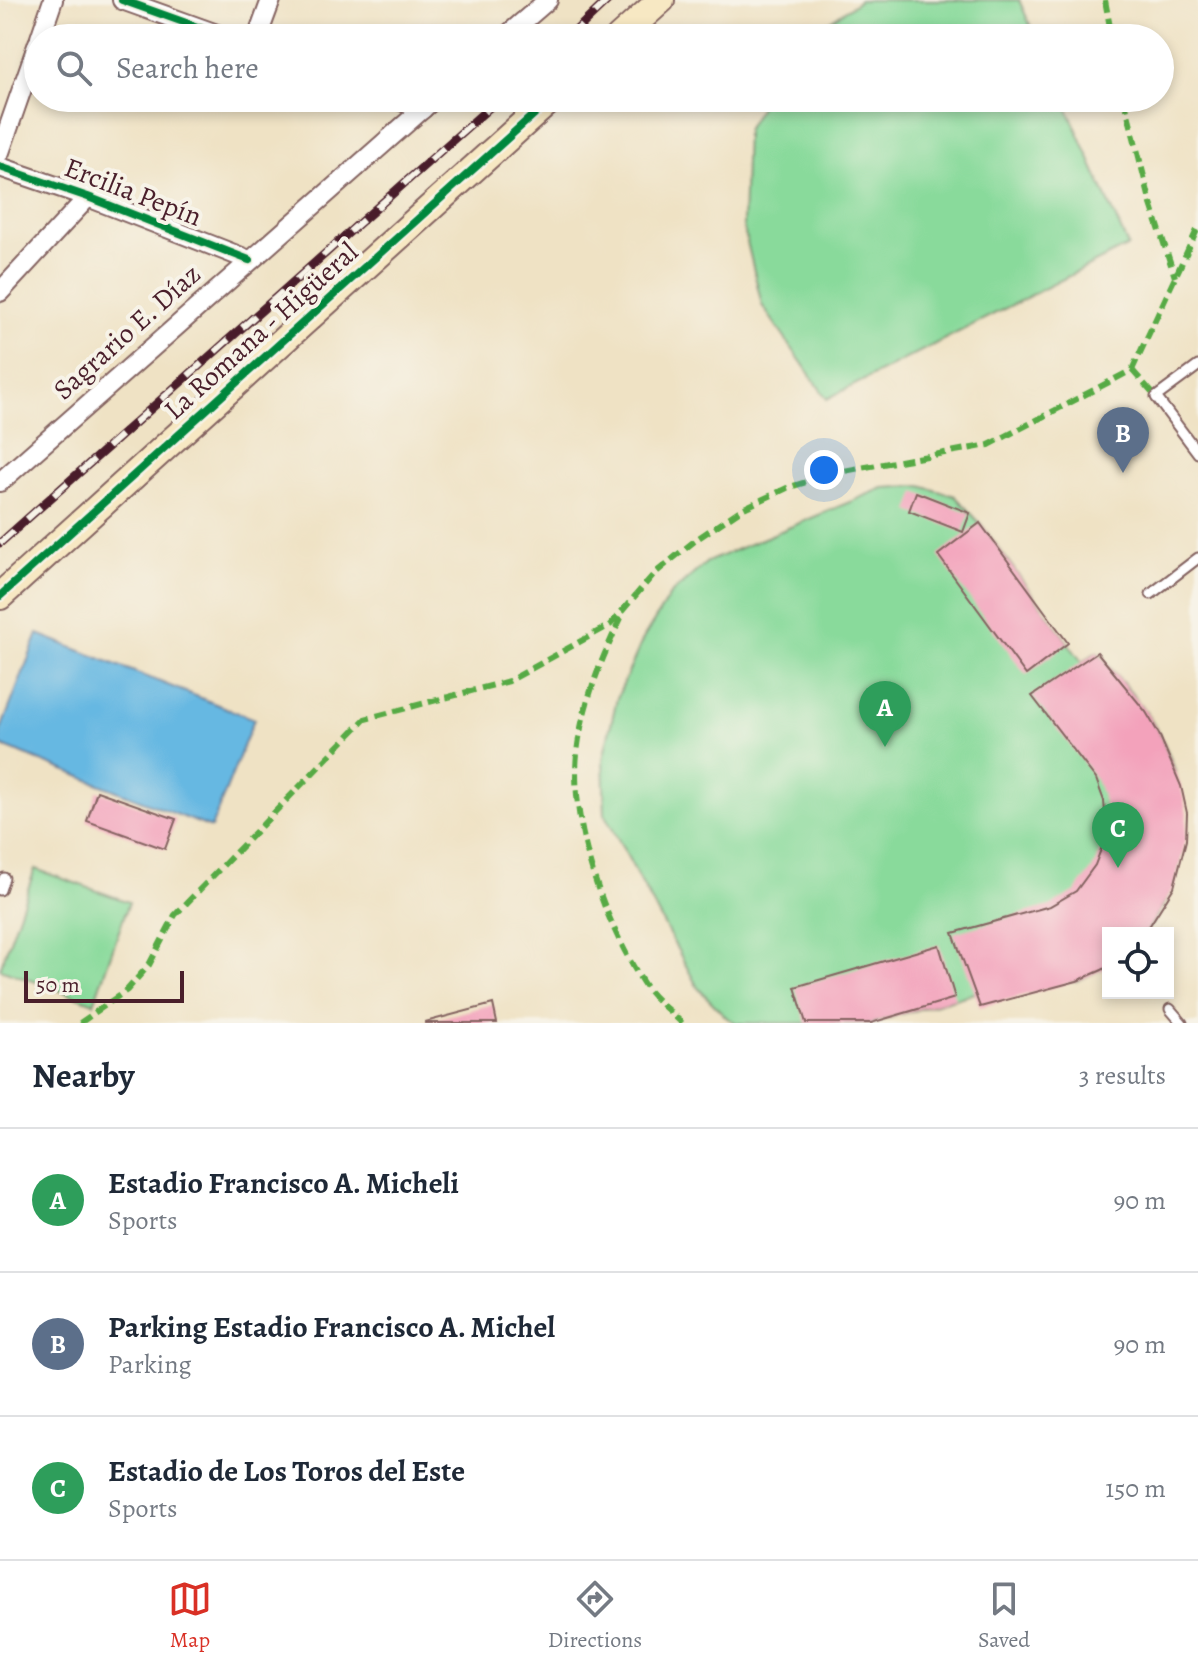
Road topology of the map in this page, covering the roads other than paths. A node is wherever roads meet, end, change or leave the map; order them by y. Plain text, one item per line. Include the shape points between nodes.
1 (53, 0) edge
2 (122, 0) edge
3 (271, 0) edge
4 (548, 0) edge
5 (661, 0) edge
6 (45, 24) edge
7 (189, 24) edge
8 (262, 24) edge
9 (520, 24) edge
10 (634, 24) edge
11 (24, 84) edge
12 (419, 112) edge
13 (536, 112) edge
14 (0, 152) edge
15 (0, 167) edge
16 (88, 197) junction
17 (249, 260) junction
18 (0, 292) edge
19 (1198, 366) edge
20 (1198, 453) edge
21 (1, 478) edge
22 (1198, 558) edge
23 (1151, 594) dead end
24 (0, 596) edge
25 (4, 878) dead end
26 (0, 890) edge
27 (1170, 1009) dead end
28 (1182, 1023) edge

1 - 6 street
2 - 7 street
3 - 8 street
4 - 9 street
5 - 10 street
11 - 14 street
12 - 17 street, Sagrario E. Díaz
13 - 24 street, La Romana - Higüeral
15 - 16 street, Ercilia Pepín
16 - 17 street, Ercilia Pepín
16 - 18 street
17 - 21 street, Sagrario E. Díaz
19 - 20 lane via 1156,397
22 - 23 lane
25 - 26 lane
27 - 28 lane

